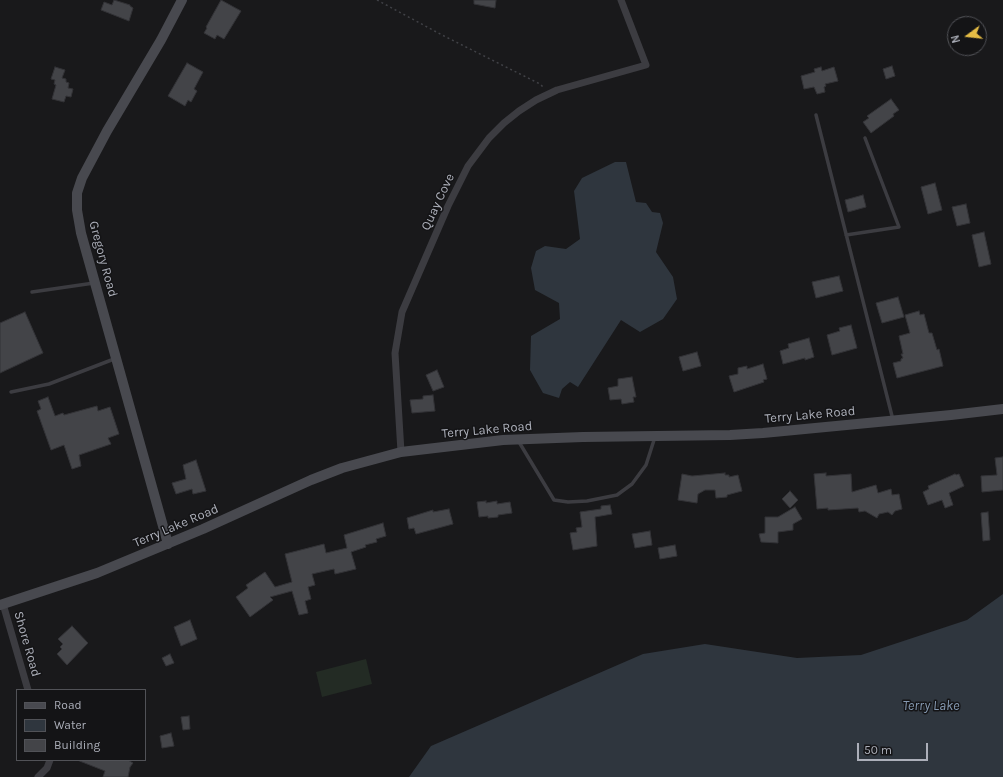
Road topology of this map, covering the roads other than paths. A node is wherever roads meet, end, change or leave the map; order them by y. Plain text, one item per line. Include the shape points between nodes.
1 (182, 0) edge
2 (621, 0) edge
3 (816, 115) dead end
4 (865, 138) dead end
5 (846, 235) junction
6 (95, 282) junction
7 (32, 292) dead end
8 (117, 358) junction
9 (11, 392) dead end
10 (1003, 409) edge
11 (894, 421) junction
12 (655, 436) junction
13 (518, 439) junction
14 (401, 452) junction
15 (168, 544) junction
16 (1, 604) edge
17 (28, 689) edge
18 (50, 761) edge
19 (38, 777) edge

1 - 6 main road, Gregory Road via 107,131 77,192 77,210
2 - 14 street, Quay Cove via 646,66 557,90 519,111 489,138 468,166 448,206 402,312 395,353
3 - 5 lane
4 - 5 lane via 899,226
5 - 11 lane
6 - 7 lane
6 - 8 main road, Gregory Road
8 - 9 lane via 49,384
8 - 15 main road, Gregory Road
10 - 11 main road, Terry Lake Road
11 - 12 main road, Terry Lake Road via 756,433
12 - 13 main road, Terry Lake Road
12 - 13 lane via 646,465 632,484 617,495 568,502 554,500
13 - 14 main road, Terry Lake Road
14 - 15 main road, Terry Lake Road via 342,468 311,480
15 - 16 main road, Terry Lake Road via 97,573
16 - 17 street, Shore Road
18 - 19 street

